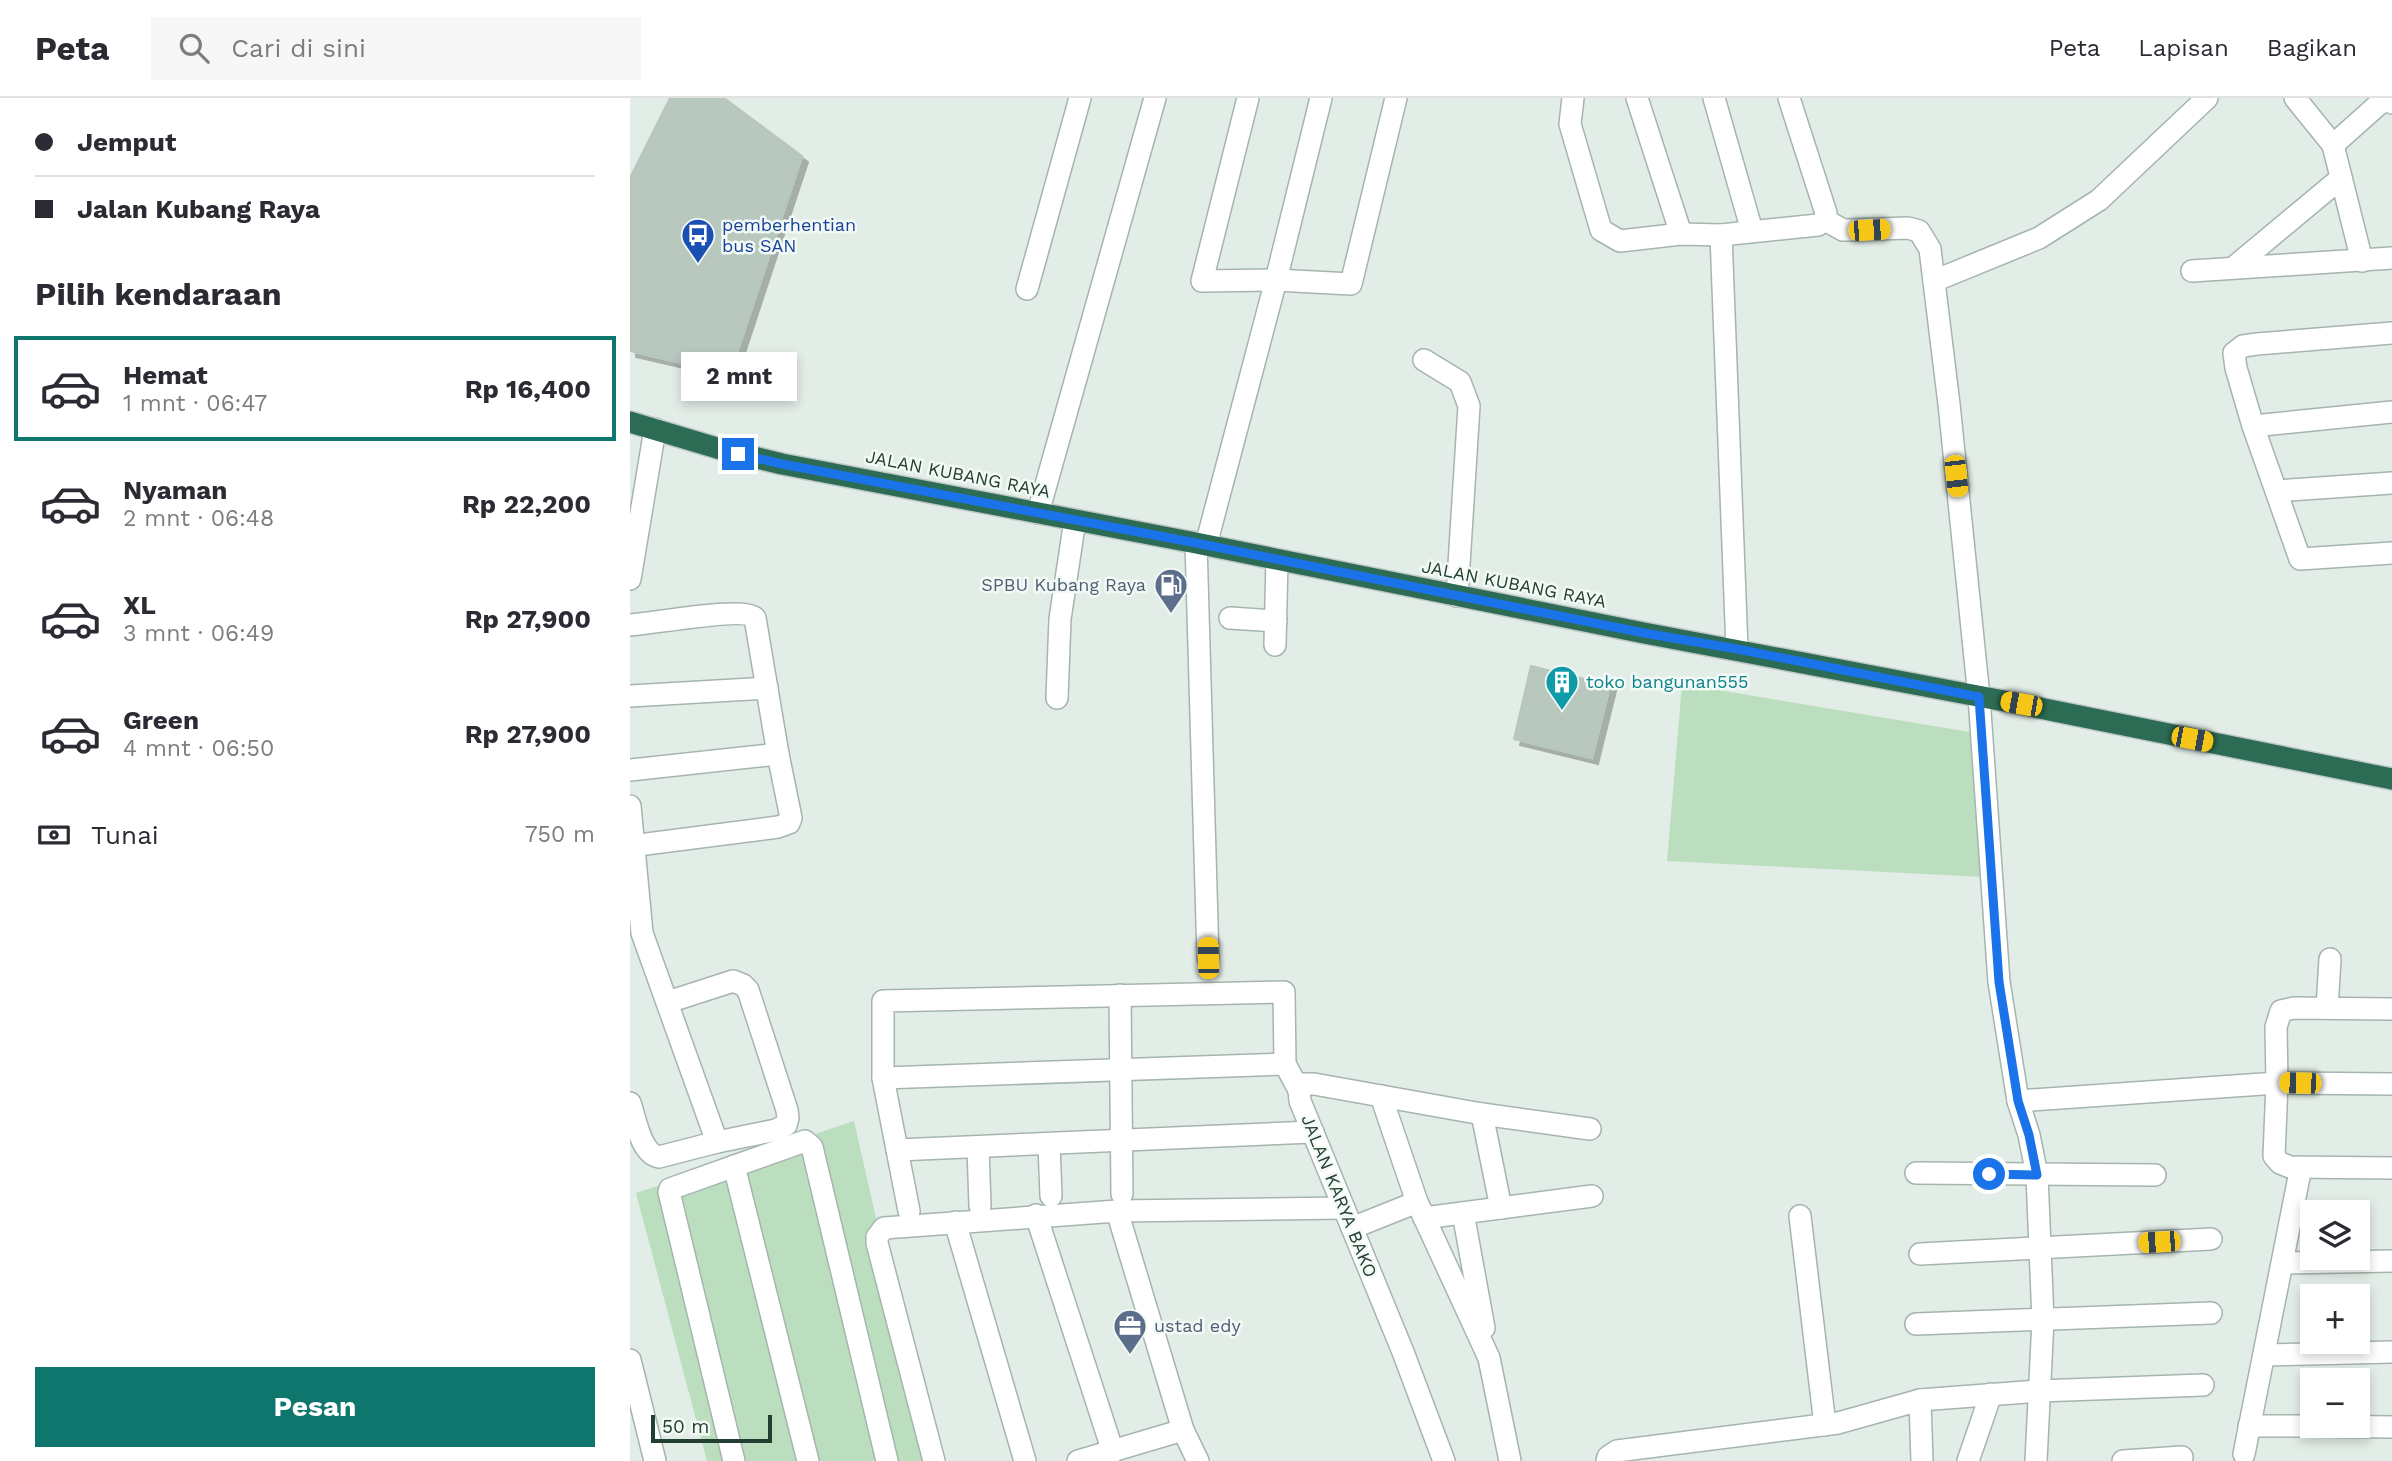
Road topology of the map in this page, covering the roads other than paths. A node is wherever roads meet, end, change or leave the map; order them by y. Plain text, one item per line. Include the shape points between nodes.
1 (1080, 98) edge
2 (1155, 98) edge
3 (1248, 98) edge
4 (1321, 98) edge
5 (1396, 98) edge
6 (1573, 98) edge
7 (1637, 98) edge
8 (1714, 98) edge
9 (1789, 98) edge
10 (2207, 98) edge
11 (2295, 98) edge
12 (2392, 103) edge
13 (2333, 145) junction
14 (2342, 178) junction
15 (1825, 220) junction
16 (1752, 231) junction
17 (1681, 234) junction
18 (1721, 235) junction
19 (2392, 258) edge
20 (2362, 261) junction
21 (2233, 268) junction
22 (2192, 271) dead end
23 (1276, 280) junction
24 (1934, 281) junction
25 (1027, 289) dead end
26 (2392, 333) edge
27 (1424, 360) dead end
28 (2392, 412) edge
29 (630, 422) edge
30 (2253, 426) junction
31 (655, 429) junction
32 (2392, 483) edge
33 (2276, 491) junction
34 (1038, 513) junction
35 (1075, 520) junction
36 (1201, 544) junction
37 (2392, 553) edge
38 (1277, 560) junction
39 (630, 579) edge
40 (1457, 596) junction
41 (1230, 618) dead end
42 (1276, 621) junction
43 (630, 625) edge
44 (1275, 645) dead end
45 (1737, 649) junction
46 (768, 688) junction
47 (630, 696) edge
48 (1979, 697) junction
49 (1057, 698) dead end
50 (778, 754) junction
51 (630, 770) edge
52 (2392, 779) edge
53 (630, 806) edge
54 (632, 846) edge
55 (636, 933) edge
56 (1208, 958) dead end
57 (2330, 959) dead end
58 (1120, 995) junction
59 (668, 1002) junction
60 (2327, 1008) junction
61 (2392, 1009) edge
62 (1285, 1064) junction
63 (1121, 1068) junction
64 (883, 1077) junction
65 (2277, 1083) junction
66 (2392, 1084) edge
67 (1299, 1090) junction
68 (1381, 1096) junction
69 (2018, 1101) junction
70 (630, 1103) edge
71 (1482, 1114) junction
72 (1590, 1129) dead end
73 (1313, 1132) junction
74 (1121, 1140) junction
75 (717, 1142) junction
76 (1049, 1144) junction
77 (978, 1147) junction
78 (897, 1150) junction
79 (734, 1166) junction
80 (2301, 1167) junction
81 (2392, 1168) edge
82 (1916, 1173) dead end
83 (2155, 1174) dead end
84 (2037, 1175) junction
85 (1051, 1196) dead end
86 (1592, 1196) dead end
87 (1119, 1203) junction
88 (980, 1206) dead end
89 (1344, 1208) junction
90 (1501, 1208) junction
91 (1420, 1210) junction
92 (909, 1211) dead end
93 (1463, 1213) junction
94 (1036, 1215) junction
95 (1800, 1216) dead end
96 (955, 1222) junction
97 (1352, 1228) junction
98 (2211, 1239) dead end
99 (2039, 1249) junction
100 (1920, 1254) dead end
101 (2392, 1261) edge
102 (2283, 1263) junction
103 (2211, 1313) dead end
104 (2043, 1320) junction
105 (1916, 1324) dead end
106 (2392, 1352) edge
107 (2264, 1355) junction
108 (1489, 1357) junction
109 (630, 1360) edge
110 (2203, 1385) dead end
111 (2039, 1391) junction
112 (1991, 1394) junction
113 (1920, 1400) junction
114 (637, 1417) edge
115 (1825, 1425) junction
116 (2249, 1426) junction
117 (2300, 1426) edge
118 (2370, 1427) edge
119 (2392, 1427) edge
120 (1184, 1430) junction
121 (1697, 1451) edge
122 (1113, 1452) junction
123 (2244, 1454) dead end
124 (2182, 1457) dead end
125 (655, 1461) edge
126 (734, 1461) edge
127 (808, 1461) edge
128 (887, 1461) edge
129 (934, 1461) edge
130 (1026, 1461) edge
131 (1078, 1461) edge
132 (1198, 1461) edge
133 (1444, 1461) edge
134 (1510, 1461) edge
135 (1607, 1461) edge
136 (1922, 1461) edge
137 (1968, 1461) edge
138 (2036, 1461) edge
139 (2123, 1461) edge

1 - 25 street
2 - 34 street
3 - 23 street via 1202,281
4 - 23 street
5 - 23 street via 1351,284
6 - 17 street via 1570,124 1601,230 1620,241
7 - 17 street
8 - 16 street
9 - 15 street
10 - 24 street via 2099,200 2039,238
11 - 13 street
12 - 13 street via 2379,104
13 - 14 street
14 - 20 street
14 - 21 street
15 - 16 street via 1818,225
15 - 24 street via 1843,230 1919,231 1930,249
16 - 18 street
17 - 18 street
18 - 45 street
19 - 20 street
20 - 21 street
21 - 22 street
23 - 36 street
24 - 48 street
26 - 30 street via 2242,346 2234,353 2236,368
27 - 40 street via 1460,382 1469,406
28 - 30 street
29 - 31 highway, JALAN KUBANG RAYA
30 - 33 street
31 - 34 highway, JALAN KUBANG RAYA via 782,464
31 - 39 street
32 - 33 street
33 - 37 street via 2300,559
34 - 35 highway, JALAN KUBANG RAYA
35 - 36 highway, JALAN KUBANG RAYA
35 - 49 street via 1060,619
36 - 38 highway, JALAN KUBANG RAYA
36 - 56 street
38 - 40 highway, JALAN KUBANG RAYA
38 - 42 street
40 - 45 highway, JALAN KUBANG RAYA
41 - 42 street
42 - 44 street
43 - 46 street via 734,612 751,614
45 - 48 highway, JALAN KUBANG RAYA
46 - 47 street
46 - 50 street
48 - 52 highway, JALAN KUBANG RAYA
48 - 69 street via 1999,982
50 - 51 street
50 - 54 street via 789,823
53 - 54 street
54 - 55 street
55 - 59 street
57 - 60 street
58 - 62 street via 1284,992
58 - 63 street
58 - 64 street via 883,1001
59 - 75 street
59 - 75 street via 733,981 748,990 788,1118 786,1125 776,1130
60 - 61 street
60 - 65 street via 2281,1011 2276,1027
62 - 63 street
62 - 67 street
63 - 64 street
63 - 74 street
64 - 78 street
65 - 66 street
65 - 69 street
65 - 80 street via 2274,1156 2280,1163
67 - 68 street, JALAN KARYA BAKO via 1303,1084 1314,1084
67 - 73 street, JALAN KARYA BAKO
68 - 71 street, JALAN KARYA BAKO
68 - 91 street
69 - 84 street
70 - 75 street via 652,1156
71 - 72 street, JALAN KARYA BAKO
71 - 90 street
73 - 74 street
73 - 89 street, JALAN KARYA BAKO
74 - 76 street
74 - 87 street
76 - 77 street
76 - 85 street
77 - 78 street
77 - 88 street
78 - 92 street
79 - 126 street via 670,1188 669,1197
79 - 127 street
79 - 128 street via 805,1141 812,1147
80 - 81 street
80 - 102 street
82 - 84 street
83 - 84 street
84 - 99 street
86 - 90 street
87 - 89 street
87 - 94 street
87 - 120 street
89 - 97 street, JALAN KARYA BAKO
90 - 93 street
91 - 93 street
91 - 97 street
91 - 108 street
93 - 108 street
94 - 96 street
94 - 122 street
95 - 115 street
96 - 129 street via 884,1228 877,1237
96 - 130 street
97 - 133 street, JALAN KARYA BAKO
98 - 99 street
99 - 100 street
99 - 104 street
101 - 102 street
102 - 107 street
103 - 104 street
104 - 105 street
104 - 111 street
106 - 107 street
107 - 116 street
108 - 134 street
109 - 114 street
110 - 111 street
111 - 112 street
111 - 138 street
112 - 113 street
112 - 137 street
113 - 115 street
113 - 136 street
114 - 125 street
115 - 121 street
116 - 117 street
116 - 123 street
118 - 119 street
120 - 122 street
120 - 132 street
121 - 135 street via 1617,1451
122 - 131 street
124 - 139 street

